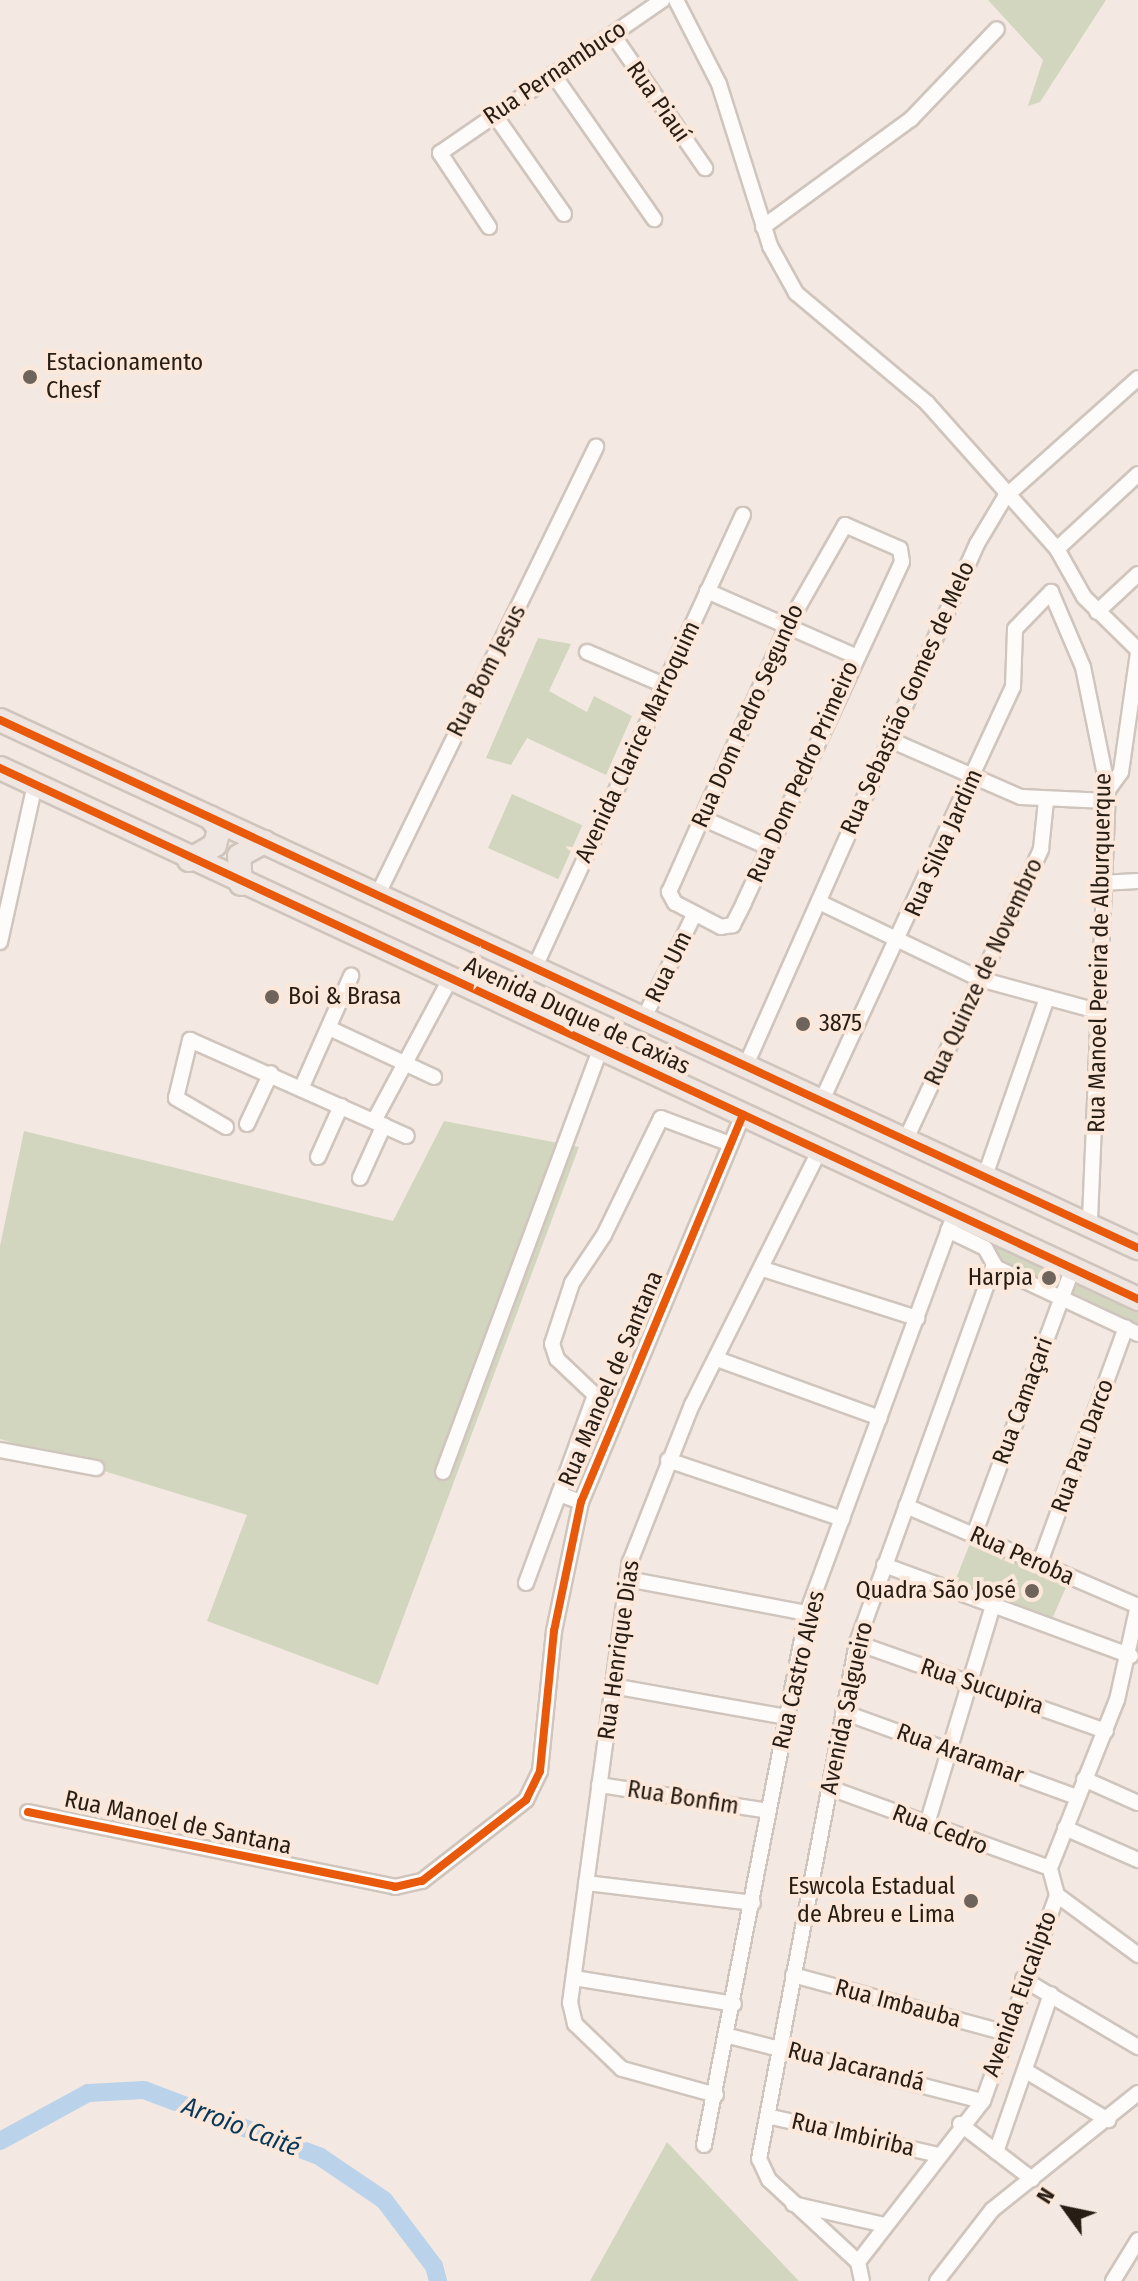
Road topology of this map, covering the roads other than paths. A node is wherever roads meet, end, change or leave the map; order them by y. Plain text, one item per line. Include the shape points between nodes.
1 (663, 0) edge
2 (676, 0) edge
3 (690, 0) edge
4 (688, 19) junction
5 (997, 29) dead end
6 (613, 35) junction
7 (553, 74) junction
8 (494, 114) junction
9 (705, 168) dead end
10 (564, 214) dead end
11 (654, 219) dead end
12 (489, 227) dead end
13 (763, 227) junction
14 (1138, 378) edge
15 (596, 447) dead end
16 (1138, 474) edge
17 (1005, 497) junction
18 (743, 515) dead end
19 (1057, 549) junction
20 (902, 562) joint
21 (1138, 574) edge
22 (707, 591) junction
23 (1051, 592) joint
24 (1097, 612) junction
25 (788, 625) junction
26 (1138, 651) edge
27 (587, 652) dead end
28 (855, 656) junction
29 (664, 685) junction
30 (0, 720) edge
31 (888, 739) junction
32 (0, 768) edge
33 (976, 775) junction
34 (35, 784) junction
35 (1108, 795) junction
36 (1046, 801) junction
37 (211, 818) junction
38 (702, 818) junction
39 (264, 842) junction
40 (770, 848) junction
41 (189, 860) junction
42 (1138, 881) edge
43 (1101, 883) junction
44 (241, 884) junction
45 (6, 889) edge
46 (377, 896) junction
47 (819, 902) junction
48 (675, 903) joint
49 (694, 915) junction
50 (0, 942) edge
51 (900, 944) junction
52 (534, 969) junction
53 (351, 976) dead end
54 (450, 979) junction
55 (980, 979) junction
56 (1046, 1001) junction
57 (1097, 1011) junction
58 (644, 1018) junction
59 (329, 1028) junction
60 (600, 1050) junction
61 (406, 1065) junction
62 (746, 1065) junction
63 (271, 1073) junction
64 (434, 1077) dead end
65 (301, 1089) junction
66 (822, 1100) junction
67 (341, 1106) junction
68 (743, 1115) junction
69 (379, 1123) junction
70 (247, 1124) dead end
71 (226, 1127) dead end
72 (407, 1136) dead end
73 (906, 1139) junction
74 (730, 1144) junction
75 (819, 1151) junction
76 (318, 1157) dead end
77 (985, 1176) junction
78 (360, 1178) dead end
79 (952, 1221) junction
80 (1090, 1227) junction
81 (1138, 1248) edge
82 (993, 1266) junction
83 (1073, 1268) junction
84 (763, 1269) junction
85 (1062, 1297) junction
86 (1138, 1299) edge
87 (917, 1318) junction
88 (1132, 1330) edge
89 (717, 1359) junction
90 (880, 1418) junction
91 (0, 1450) edge
92 (668, 1460) junction
93 (96, 1468) dead end
94 (443, 1472) dead end
95 (559, 1494) junction
96 (581, 1502) junction
97 (906, 1506) junction
98 (842, 1519) junction
99 (974, 1535) junction
100 (884, 1565) junction
101 (1039, 1565) junction
102 (627, 1579) junction
103 (526, 1583) dead end
104 (993, 1605) junction
105 (1138, 1605) edge
106 (807, 1613) junction
107 (857, 1643) junction
108 (1131, 1656) junction
109 (971, 1681) junction
110 (613, 1686) junction
111 (843, 1712) junction
112 (787, 1717) junction
113 (1106, 1731) junction
114 (950, 1751) junction
115 (1084, 1779) junction
116 (599, 1785) junction
117 (830, 1788) junction
118 (1077, 1797) junction
119 (1138, 1803) edge
120 (768, 1811) junction
121 (28, 1812) dead end
122 (927, 1824) junction
123 (1065, 1828) junction
124 (1138, 1860) edge
125 (1050, 1868) junction
126 (586, 1883) junction
127 (1057, 1895) junction
128 (753, 1903) junction
129 (1138, 1955) edge
130 (793, 1975) junction
131 (574, 1978) junction
132 (1023, 1979) junction
133 (1051, 1994) junction
134 (734, 2004) junction
135 (1003, 2032) junction
136 (729, 2036) junction
137 (781, 2047) junction
138 (1138, 2047) edge
139 (1026, 2071) junction
140 (1138, 2093) edge
141 (716, 2095) junction
142 (983, 2101) junction
143 (767, 2116) junction
144 (1108, 2120) junction
145 (960, 2124) junction
146 (704, 2145) dead end
147 (996, 2152) junction
148 (939, 2155) junction
149 (1032, 2179) junction
150 (793, 2204) junction
151 (885, 2225) junction
152 (1138, 2240) edge
153 (858, 2262) junction
154 (940, 2280) edge
155 (862, 2281) edge
156 (1113, 2281) edge

1 - 6 street, Rua Pernambuco
2 - 4 street
3 - 4 street
4 - 13 street via 719,84
5 - 13 street via 911,119
6 - 7 street, Rua Pernambuco
6 - 9 street, Rua Piauí
7 - 8 street, Rua Pernambuco
7 - 11 street
8 - 10 street
8 - 12 street, Rua Pernambuco via 446,147 440,160
13 - 17 street via 796,293 927,403
14 - 17 street, Rua Sebastião Gomes de Melo
15 - 46 street, Rua Bom Jesus
16 - 19 street
17 - 19 street
17 - 31 street, Rua Sebastião Gomes de Melo via 957,582
18 - 22 street, Avenida Clarice Marroquim
19 - 24 street
20 - 25 street, Rua Dom Pedro Segundo via 903,552 882,539 849,526 838,529
20 - 28 street, Rua Dom Pedro Primeiro
21 - 24 street
22 - 25 street
22 - 29 street, Avenida Clarice Marroquim
23 - 33 street, Rua Silva Jardim via 1043,592 1015,629 1017,677
23 - 35 street, Rua Manoel Pereira de Alburquerque via 1091,694
24 - 26 street
25 - 28 street
25 - 38 street, Rua Dom Pedro Segundo
26 - 35 street via 1121,772
27 - 29 street
28 - 40 street, Rua Dom Pedro Primeiro
29 - 52 street, Avenida Clarice Marroquim
30 - 37 highway, Avenida Duque de Caxias
31 - 33 street
31 - 47 street, Rua Sebastião Gomes de Melo
32 - 34 highway, Avenida Duque de Caxias
33 - 36 street
33 - 51 street, Rua Silva Jardim
34 - 41 highway, Avenida Duque de Caxias
34 - 45 street
35 - 36 street
35 - 43 street, Rua Manoel Pereira de Alburquerque
36 - 55 street, Rua Quinze de Novembro via 1041,849
37 - 39 highway, Avenida Duque de Caxias
37 - 41 highway via 219,829 215,845
38 - 40 street
38 - 48 street, Rua Dom Pedro Segundo via 669,892
39 - 44 highway via 239,856
39 - 46 highway, Avenida Duque de Caxias
40 - 49 street, Rua Dom Pedro Primeiro via 733,925
41 - 44 highway, Avenida Duque de Caxias
42 - 43 street
43 - 57 street, Rua Manoel Pereira de Alburquerque
44 - 54 highway, Avenida Duque de Caxias
45 - 50 street
46 - 52 highway, Avenida Duque de Caxias
47 - 51 street
47 - 62 street, Rua Sebastião Gomes de Melo
48 - 49 street, Rua Dom Pedro Primeiro
49 - 58 street, Rua Um
51 - 55 street
51 - 66 street, Rua Silva Jardim
52 - 58 highway, Avenida Duque de Caxias
53 - 59 street
54 - 60 highway, Avenida Duque de Caxias
54 - 61 street
55 - 56 street
55 - 73 street, Rua Quinze de Novembro
56 - 57 street
56 - 77 street
57 - 80 street, Rua Manoel Pereira de Alburquerque
58 - 62 highway, Avenida Duque de Caxias
59 - 61 street
59 - 65 street
60 - 68 highway, Avenida Duque de Caxias
60 - 94 street
61 - 64 street
61 - 69 street
62 - 66 highway, Avenida Duque de Caxias
63 - 65 street
63 - 70 street
63 - 71 street via 203,1040 186,1044 176,1098
65 - 67 street
66 - 73 highway, Avenida Duque de Caxias
67 - 69 street
67 - 76 street
68 - 74 street, Rua Manoel de Santana
68 - 75 highway, Avenida Duque de Caxias
69 - 72 street
69 - 78 street
73 - 77 highway, Avenida Duque de Caxias
74 - 95 street via 661,1118 604,1235 584,1255 552,1344 557,1359 595,1395
74 - 96 street, Rua Manoel de Santana
75 - 79 highway, Avenida Duque de Caxias
75 - 84 street, Rua Henrique Dias
77 - 80 highway, Avenida Duque de Caxias
79 - 82 street via 985,1248
79 - 83 highway, Avenida Duque de Caxias
79 - 87 street, Rua Castro Alves
80 - 81 highway, Avenida Duque de Caxias
82 - 85 street
82 - 97 street, Avenida Salgueiro
83 - 85 street, Rua Camaçari
83 - 86 highway, Avenida Duque de Caxias
84 - 87 street
84 - 89 street, Rua Henrique Dias
85 - 88 street
85 - 99 street, Rua Camaçari
87 - 90 street, Rua Castro Alves
88 - 101 street, Rua Pau Darco
89 - 90 street
89 - 92 street, Rua Henrique Dias
90 - 98 street, Rua Castro Alves
91 - 93 street
92 - 98 street
92 - 102 street, Rua Henrique Dias
95 - 96 street
95 - 103 street
96 - 121 street, Rua Manoel de Santana via 535,1784 516,1810 422,1881 370,1883
97 - 99 street, Rua Peroba
97 - 100 street, Avenida Salgueiro
98 - 106 street, Rua Castro Alves
99 - 101 street, Rua Peroba
100 - 104 street
100 - 107 street, Avenida Salgueiro
101 - 105 street, Rua Peroba
102 - 106 street
102 - 110 street, Rua Henrique Dias
104 - 108 street
104 - 109 street
105 - 108 street
106 - 112 street, Rua Castro Alves
107 - 109 street, Rua Sucupira
107 - 111 street, Avenida Salgueiro
108 - 113 street
109 - 113 street, Rua Sucupira
109 - 114 street
110 - 112 street
110 - 116 street, Rua Henrique Dias
111 - 114 street, Rua Araramar
111 - 117 street, Avenida Salgueiro
112 - 120 street, Rua Castro Alves
113 - 115 street
114 - 118 street, Rua Araramar
114 - 122 street
115 - 118 street
115 - 119 street
116 - 120 street, Rua Bonfim
116 - 126 street, Rua Henrique Dias
117 - 122 street, Rua Cedro
117 - 130 street, Avenida Salgueiro
118 - 123 street
120 - 128 street, Rua Castro Alves
122 - 125 street, Rua Cedro
123 - 124 street
123 - 125 street
125 - 127 street, Avenida Eucalipto
126 - 128 street
126 - 131 street, Rua Henrique Dias
127 - 129 street
127 - 132 street, Avenida Eucalipto
128 - 134 street, Rua Castro Alves
130 - 135 street, Rua Imbauba
130 - 137 street, Avenida Salgueiro
131 - 134 street
131 - 141 street, Rua Henrique Dias via 571,2019 622,2069
132 - 133 street
132 - 135 street, Avenida Eucalipto
133 - 138 street
133 - 139 street
134 - 136 street, Rua Castro Alves
135 - 142 street, Avenida Eucalipto
136 - 137 street, Rua Jacarandá
136 - 141 street, Rua Castro Alves
137 - 142 street, Rua Jacarandá
137 - 143 street, Avenida Salgueiro
139 - 144 street
139 - 147 street
140 - 144 street
141 - 146 street, Rua Castro Alves
142 - 145 street, Avenida Eucalipto
143 - 148 street, Rua Imbiriba
143 - 150 street, Avenida Salgueiro via 760,2164
144 - 149 street
145 - 147 street
145 - 148 street, Avenida Eucalipto
147 - 149 street
148 - 151 street, Avenida Eucalipto
149 - 154 street via 992,2210
150 - 151 street
150 - 153 street
151 - 153 street, Avenida Eucalipto
152 - 156 street
153 - 155 street

